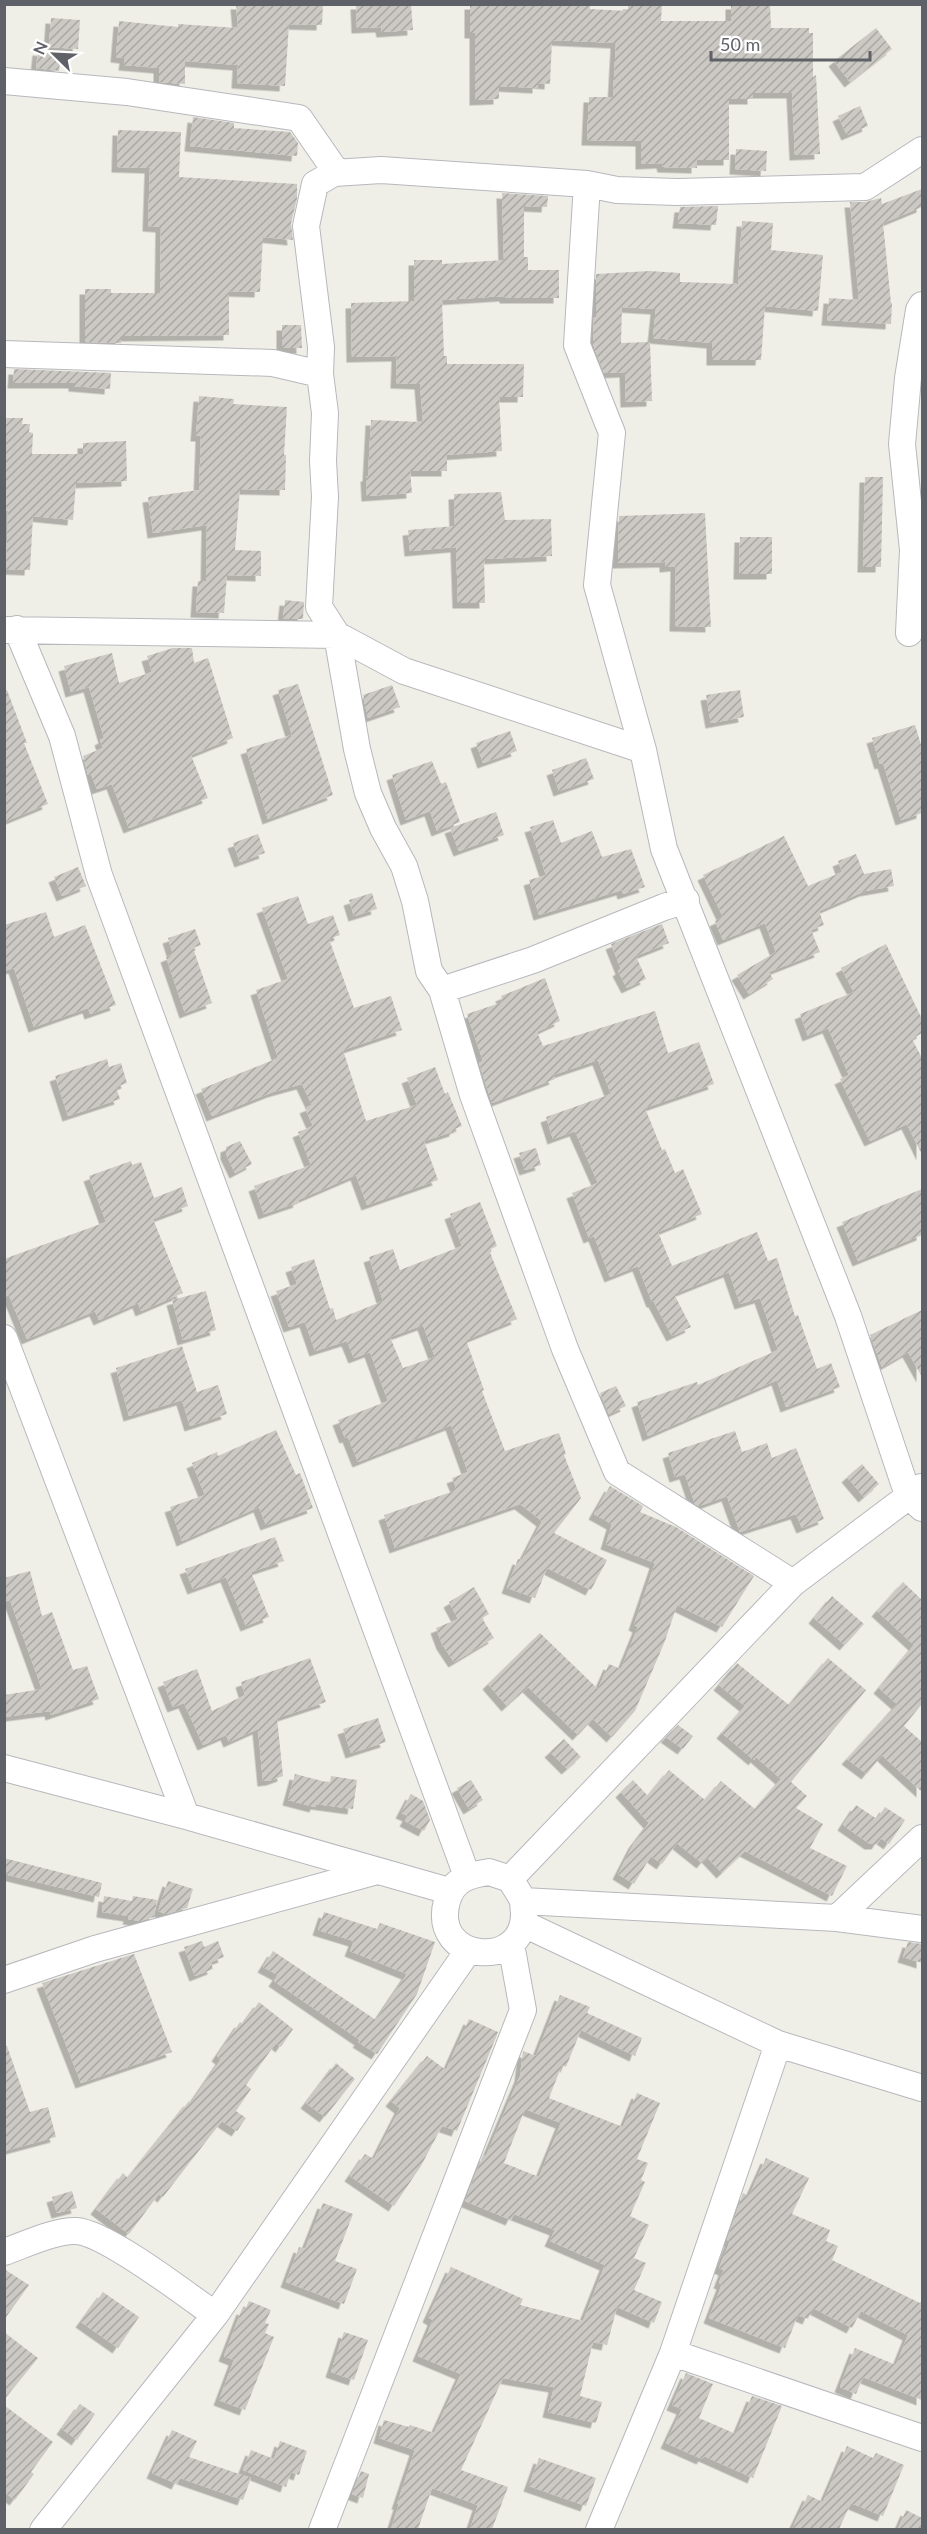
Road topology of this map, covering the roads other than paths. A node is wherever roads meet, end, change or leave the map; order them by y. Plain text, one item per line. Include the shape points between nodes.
1 (4, 81) edge
2 (922, 150) edge
3 (337, 173) junction
4 (587, 184) junction
5 (922, 305) edge
6 (4, 354) edge
7 (320, 374) junction
8 (11, 630) edge
9 (909, 633) dead end
10 (337, 635) junction
11 (643, 750) junction
12 (686, 900) junction
13 (442, 990) junction
14 (4, 1338) edge
15 (918, 1497) edge
16 (793, 1583) junction
17 (4, 1768) edge
18 (186, 1816) junction
19 (922, 1838) edge
20 (377, 1870) junction
21 (510, 1879) junction
22 (458, 1883) junction
23 (837, 1917) junction
24 (519, 1923) junction
25 (922, 1929) edge
26 (468, 1951) junction
27 (4, 1980) edge
28 (778, 2044) junction
29 (922, 2088) edge
30 (4, 2252) edge
31 (214, 2314) junction
32 (673, 2353) junction
33 (922, 2438) edge
34 (43, 2529) edge
35 (322, 2529) edge
36 (599, 2529) edge

1 - 3 street via 127,92 299,118
2 - 4 street via 865,187 677,192 618,190
3 - 4 street via 381,170
3 - 7 street via 315,184 306,226 321,347
4 - 11 street via 577,345 612,433 597,585
5 - 9 street via 908,378 902,444 913,550
6 - 7 street via 273,363
7 - 10 street via 325,413 325,497 319,607
8 - 10 street
8 - 22 street via 62,736 99,875
10 - 11 street via 404,671
10 - 13 street via 368,793 404,866 429,971
11 - 12 street via 664,849
12 - 13 street via 533,960
12 - 15 street
13 - 16 street via 473,1095 561,1338 616,1472
14 - 18 street
15 - 16 street
16 - 21 street
17 - 18 street
18 - 20 street
19 - 23 street
20 - 22 street
20 - 27 street via 95,1949
21 - 22 street via 489,1872
21 - 24 street
22 - 26 street via 443,1914 450,1936
23 - 24 street
23 - 25 street
24 - 26 street via 490,1954
24 - 28 street
24 - 35 street via 523,2010
26 - 31 street
28 - 29 street
28 - 32 street
30 - 31 street via 60,2233 91,2233
31 - 34 street
32 - 33 street
32 - 36 street

